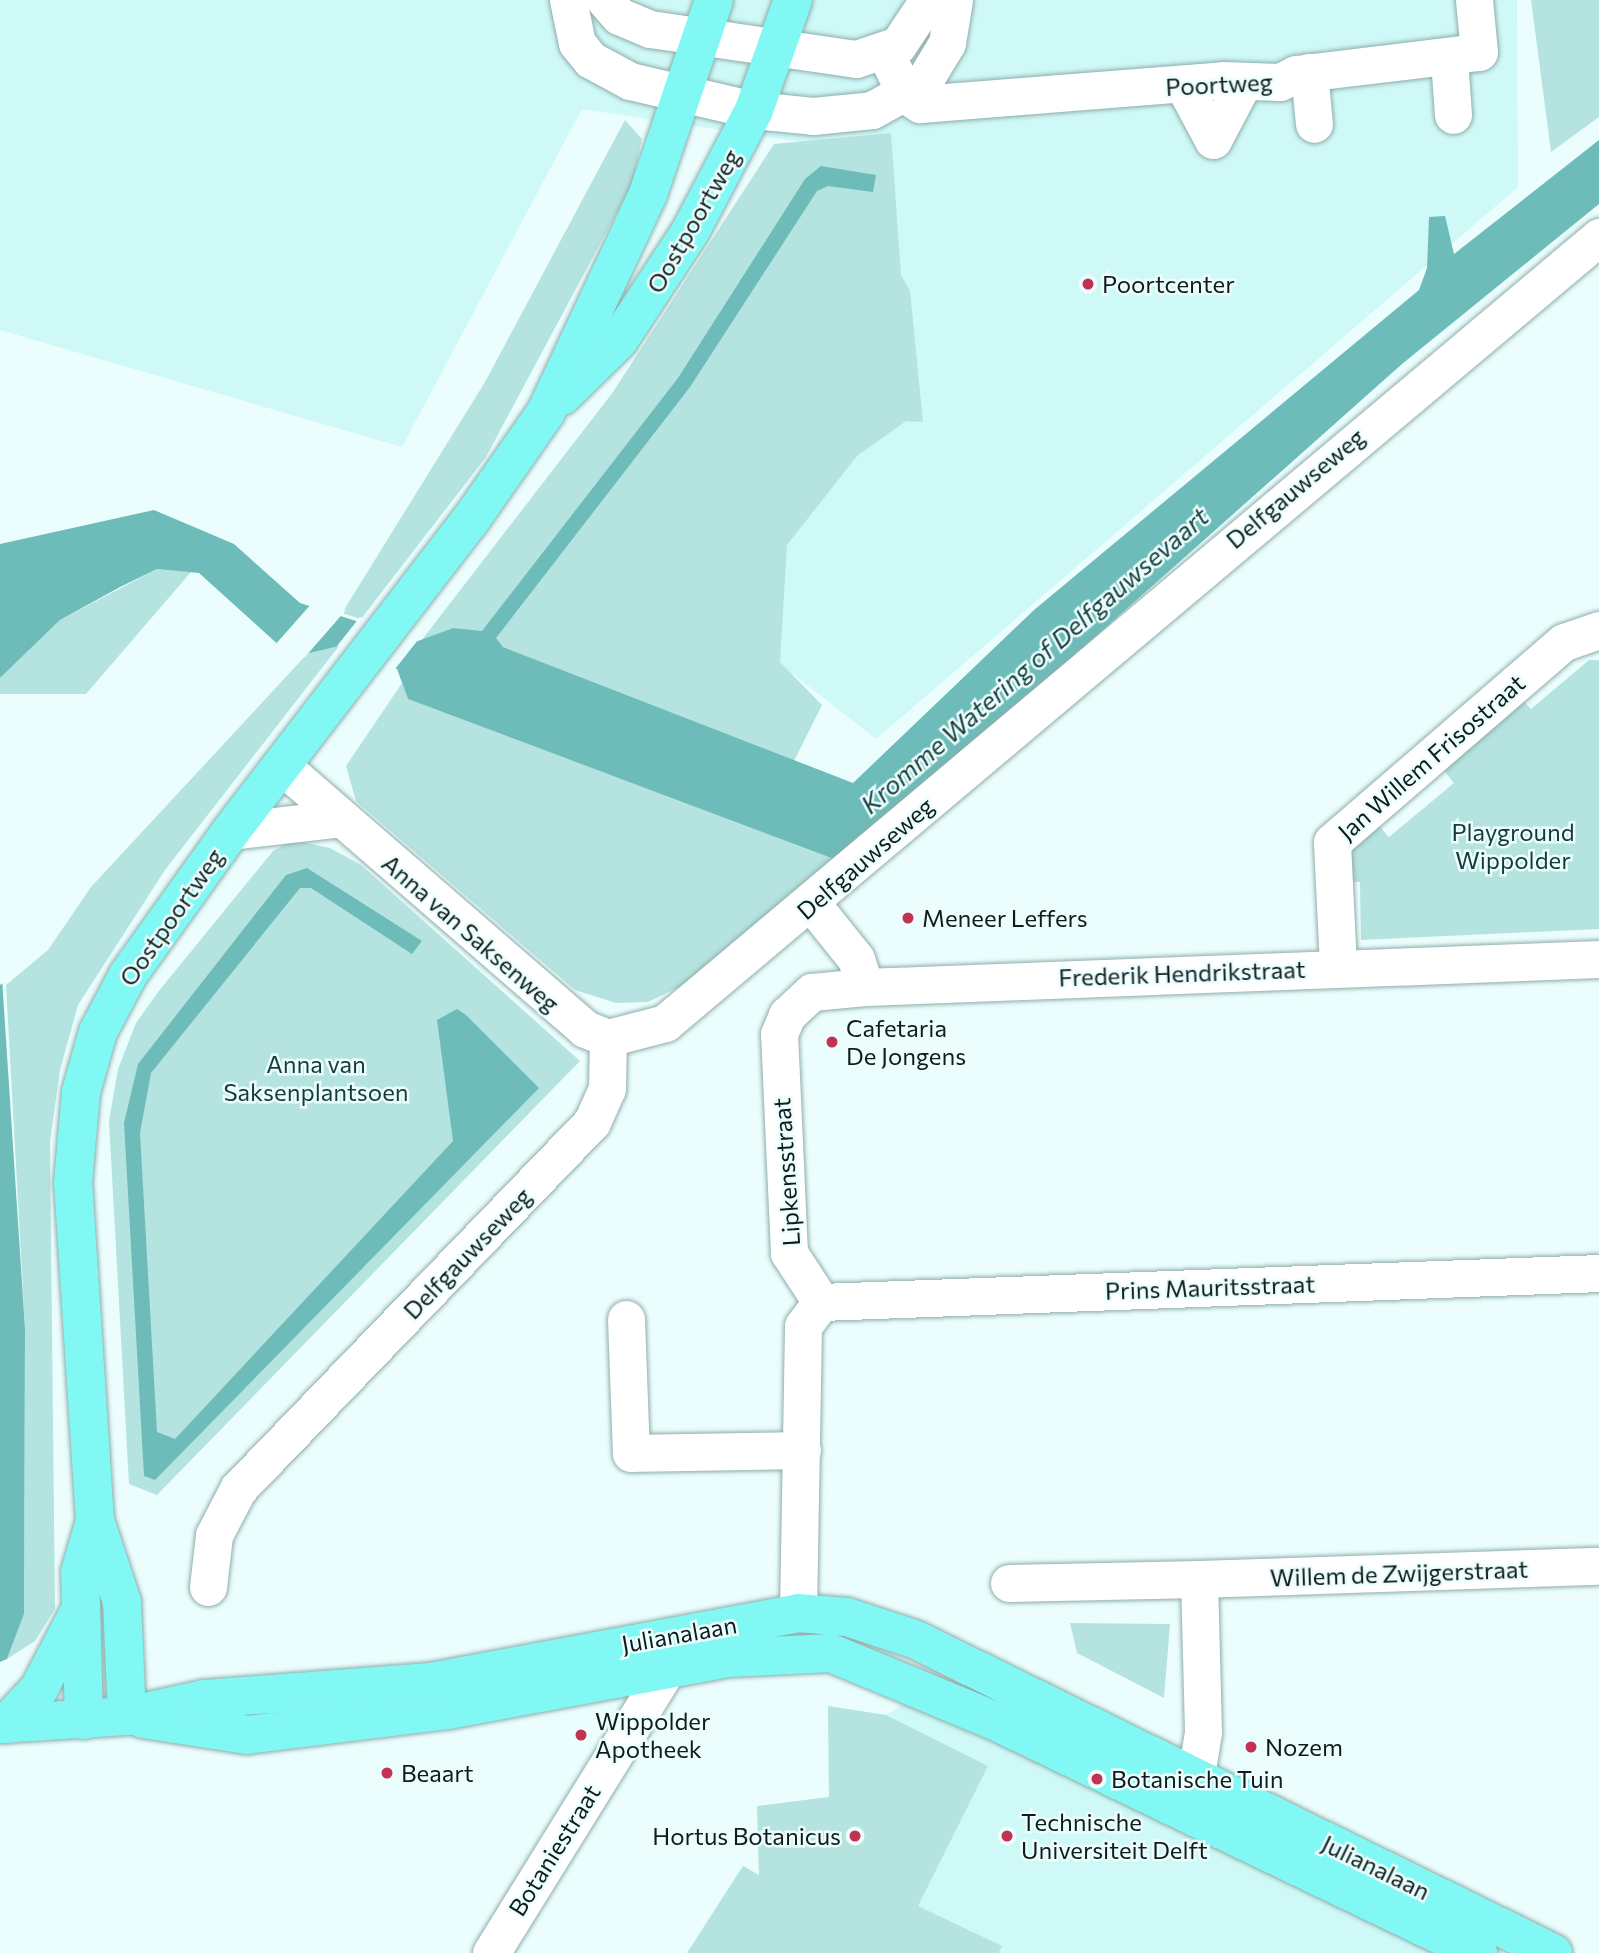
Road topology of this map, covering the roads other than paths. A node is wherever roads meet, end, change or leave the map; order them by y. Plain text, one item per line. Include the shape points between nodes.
1 (568, 0) edge
2 (605, 0) edge
3 (715, 0) edge
4 (793, 0) edge
5 (928, 0) edge
6 (954, 0) edge
7 (1474, 0) edge
8 (704, 37) junction
9 (776, 52) junction
10 (885, 52) junction
11 (1449, 59) junction
12 (1309, 72) junction
13 (1242, 85) junction
14 (1184, 86) junction
15 (906, 94) junction
16 (685, 96) junction
17 (754, 110) junction
18 (1453, 115) dead end
19 (1314, 124) dead end
20 (1599, 237) edge
21 (1582, 263) edge
22 (546, 412) junction
23 (1599, 630) edge
24 (284, 767) junction
25 (341, 818) junction
26 (231, 831) junction
27 (812, 904) junction
28 (1599, 959) edge
29 (1338, 967) junction
30 (865, 987) junction
31 (608, 1038) junction
32 (1599, 1273) edge
33 (821, 1302) junction
34 (626, 1319) dead end
35 (802, 1450) junction
36 (95, 1521) junction
37 (1599, 1566) edge
38 (1199, 1579) junction
39 (1009, 1583) dead end
40 (208, 1587) dead end
41 (79, 1610) junction
42 (798, 1613) junction
43 (667, 1652) junction
44 (127, 1716) junction
45 (84, 1720) junction
46 (3, 1724) edge
47 (1194, 1797) junction
48 (491, 1953) edge
49 (1478, 1953) edge
50 (1553, 1953) edge

1 - 16 street via 569,22 591,60 630,81
2 - 8 street via 619,16 650,29
3 - 8 main road, Oostpoortweg
4 - 9 main road, Oostpoortweg
5 - 10 street via 908,36
6 - 15 street via 938,65
7 - 11 street, Poortweg via 1479,52
8 - 9 street
8 - 16 main road, Oostpoortweg
9 - 10 street via 856,59
9 - 17 main road, Oostpoortweg
10 - 15 street
11 - 12 street, Poortweg
11 - 18 street
12 - 13 street, Poortweg
12 - 19 street
13 - 14 street, Poortweg via 1223,80
13 - 14 street via 1213,140
14 - 15 street, Poortweg via 920,104
15 - 17 street via 841,115
16 - 17 street
16 - 22 main road, Oostpoortweg via 648,194
17 - 22 main road, Oostpoortweg via 638,315
20 - 21 street, Delfgauwseweg
21 - 27 street, Delfgauwseweg via 1200,568
22 - 24 main road, Oostpoortweg
23 - 29 street, Jan Willem Frisostraat via 1564,642 1332,842
24 - 25 street, Anna van Saksenweg
24 - 26 main road, Oostpoortweg
25 - 26 street
25 - 31 street, Anna van Saksenweg via 564,1014
26 - 36 main road, Oostpoortweg via 128,975 98,1032 81,1092 73,1183
27 - 30 street via 856,959
27 - 31 street, Delfgauwseweg via 665,1023
28 - 29 street, Frederik Hendrikstraat
29 - 30 street, Frederik Hendrikstraat
30 - 33 street, Lipkensstraat via 811,992 787,1015 779,1034 789,1253
31 - 40 street, Delfgauwseweg via 607,1089 592,1122 238,1489 214,1535
32 - 33 street, Prins Mauritsstraat
33 - 35 street via 803,1326
34 - 35 street via 631,1453
35 - 42 street
36 - 41 main road, Oostpoortweg via 80,1572
36 - 44 main road, Oostpoortweg via 122,1602
37 - 38 street, Willem de Zwijgerstraat
38 - 39 street
38 - 47 street
41 - 45 main road, Oostpoortweg
41 - 46 main road, Oostpoortweg via 40,1689
42 - 43 main road, Julianalaan
42 - 47 main road, Julianalaan via 884,1625
43 - 44 main road, Julianalaan via 430,1682 204,1699
43 - 47 main road, Julianalaan via 831,1653
43 - 48 street, Botaniestraat
44 - 45 main road, Julianalaan
45 - 46 main road, Julianalaan
47 - 49 main road, Julianalaan
47 - 50 main road, Julianalaan

